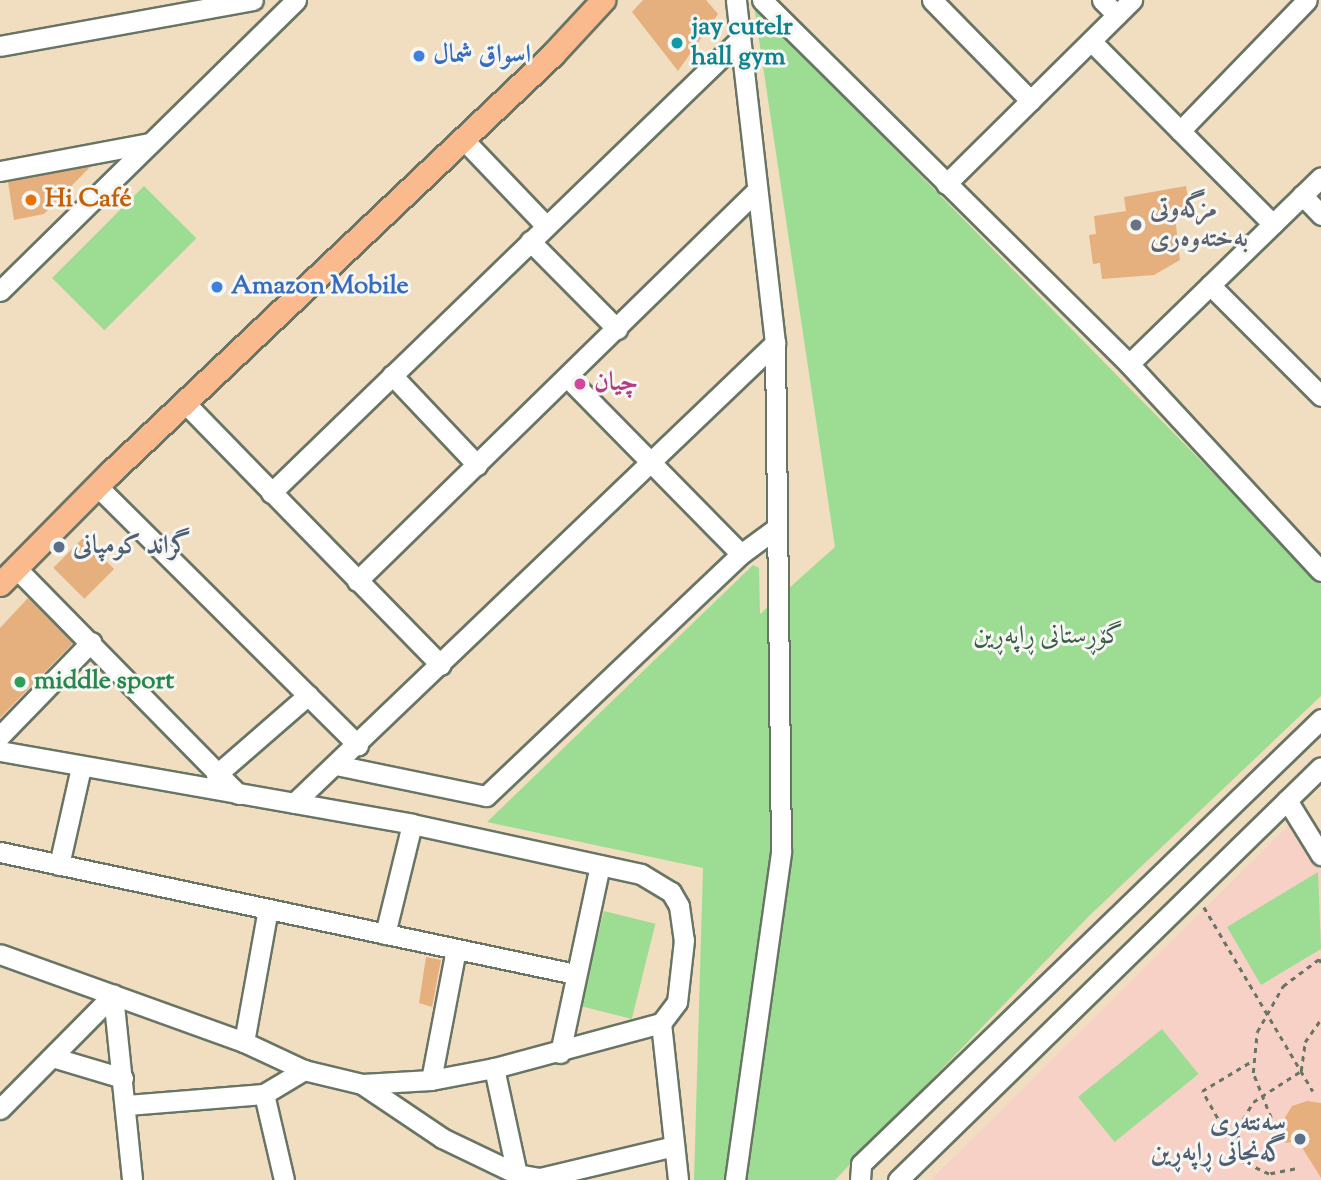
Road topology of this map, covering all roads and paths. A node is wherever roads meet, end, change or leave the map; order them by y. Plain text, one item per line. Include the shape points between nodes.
1 (253, 0) edge
2 (296, 0) edge
3 (603, 0) edge
4 (736, 0) edge
5 (762, 0) edge
6 (1102, 0) edge
7 (1132, 0) edge
8 (1307, 0) edge
9 (941, 3) edge
10 (1117, 15) junction
11 (738, 41) junction
12 (1091, 41) junction
13 (0, 46) edge
14 (1031, 101) junction
15 (1180, 131) junction
16 (463, 139) junction
17 (150, 143) junction
18 (0, 171) edge
19 (1321, 177) edge
20 (946, 184) junction
21 (756, 191) junction
22 (1302, 195) junction
23 (1321, 215) edge
24 (1273, 224) junction
25 (546, 226) junction
26 (530, 242) junction
27 (1210, 285) junction
28 (0, 291) edge
29 (617, 329) junction
30 (775, 343) junction
31 (1129, 364) junction
32 (393, 375) junction
33 (567, 377) junction
34 (1321, 396) edge
35 (185, 403) junction
36 (653, 460) junction
37 (477, 465) junction
38 (97, 486) junction
39 (271, 493) junction
40 (775, 528) junction
41 (741, 554) junction
42 (16, 568) junction
43 (1321, 571) edge
44 (357, 581) junction
45 (0, 584) edge
46 (91, 642) junction
47 (441, 665) junction
48 (308, 695) junction
49 (1317, 730) edge
50 (0, 736) edge
51 (358, 745) junction
52 (0, 751) edge
53 (335, 765) junction
54 (81, 767) junction
55 (1321, 767) edge
56 (216, 775) junction
57 (239, 795) junction
58 (1287, 800) junction
59 (294, 803) junction
60 (412, 824) junction
61 (0, 852) edge
62 (1321, 855) edge
63 (600, 864) junction
64 (59, 865) junction
65 (1194, 890) junction
66 (268, 909) junction
67 (385, 934) junction
68 (457, 949) junction
69 (0, 954) edge
70 (1321, 962) edge
71 (575, 974) junction
72 (113, 995) junction
73 (1266, 1012) junction
74 (1321, 1019) edge
75 (662, 1023) junction
76 (244, 1042) junction
77 (560, 1053) junction
78 (51, 1057) junction
79 (1252, 1061) junction
80 (494, 1068) junction
81 (304, 1070) junction
82 (1301, 1071) junction
83 (123, 1078) junction
84 (431, 1080) junction
85 (362, 1084) junction
86 (1313, 1091) dead end
87 (264, 1094) junction
88 (1260, 1097) junction
89 (127, 1105) junction
90 (0, 1109) edge
91 (1272, 1118) dead end
92 (674, 1146) junction
93 (1240, 1158) junction
94 (1295, 1169) dead end
95 (517, 1174) junction
96 (541, 1179) edge
97 (132, 1180) edge
98 (284, 1180) edge
99 (678, 1180) edge
100 (736, 1180) edge
101 (860, 1180) edge
102 (898, 1180) edge

1 - 13 street
2 - 17 street
3 - 16 main road
4 - 11 street
5 - 20 street
6 - 10 street
7 - 10 street
8 - 15 street
9 - 14 street
10 - 12 street
11 - 21 street
11 - 25 street
12 - 14 street
12 - 15 street
14 - 20 street
15 - 24 street
16 - 25 street
16 - 35 main road
17 - 18 street
17 - 28 street
19 - 22 street
20 - 31 street
21 - 29 street
21 - 30 street
22 - 23 street
22 - 24 street
24 - 27 street
25 - 26 street
26 - 29 street
26 - 32 street
27 - 31 street
27 - 34 street
29 - 33 street
30 - 36 street
30 - 40 street
31 - 43 street
32 - 37 street
32 - 39 street
33 - 36 street
33 - 37 street
35 - 38 main road
35 - 39 street
36 - 41 street
36 - 47 street
37 - 44 street
38 - 42 main road
38 - 48 street
39 - 44 street
40 - 41 street
40 - 100 street via 781,851
41 - 53 street via 486,796
42 - 45 main road
42 - 46 street
44 - 47 street
46 - 50 street
46 - 56 street
47 - 51 street
48 - 51 street
48 - 56 street
49 - 101 street via 861,1164
51 - 53 street
52 - 54 street
53 - 59 street
54 - 57 street
54 - 64 street
55 - 58 street
56 - 57 street
57 - 59 street
58 - 62 street
58 - 65 street
59 - 60 street
60 - 63 street
60 - 67 street
61 - 64 street
63 - 71 street
63 - 75 street via 657,881 679,906 684,923 681,987
64 - 66 street
65 - 73 path
65 - 102 street
66 - 67 street
66 - 76 street
67 - 68 street
68 - 71 street
68 - 84 street
69 - 72 street
70 - 73 path via 1319,959 1288,980
71 - 77 street
72 - 76 street
72 - 78 street
72 - 83 street
73 - 79 path
73 - 82 path
74 - 82 path via 1305,1042
75 - 77 street
75 - 92 street
76 - 81 street
77 - 80 street
78 - 83 street
78 - 90 street
79 - 88 path
79 - 93 path via 1202,1091
80 - 84 street
80 - 95 street
81 - 85 street
81 - 87 street
82 - 86 path
82 - 88 path
83 - 89 street
84 - 85 street
85 - 95 street via 442,1138
87 - 89 street
87 - 98 street
88 - 91 path
88 - 93 path via 1239,1123
89 - 97 street
92 - 96 street
92 - 99 street
93 - 94 path via 1269,1174
95 - 96 street

